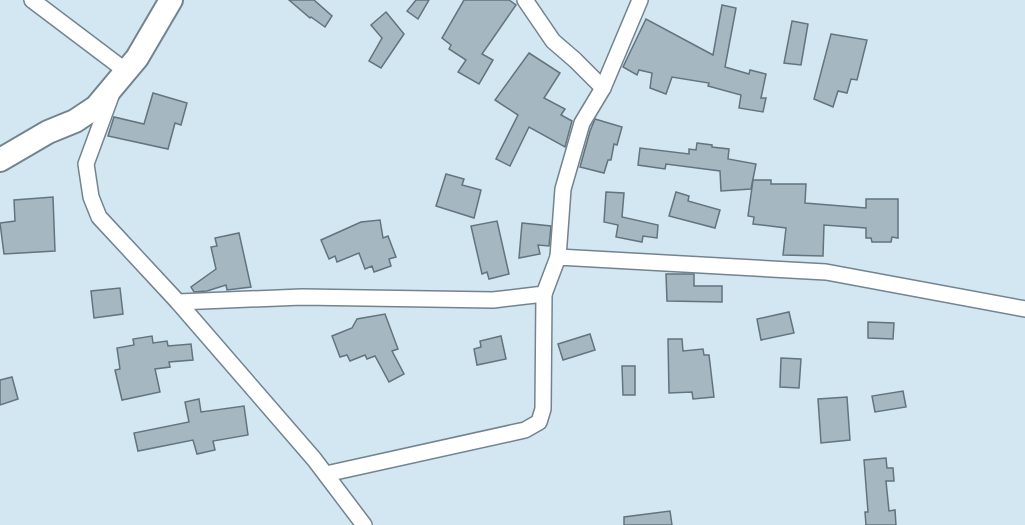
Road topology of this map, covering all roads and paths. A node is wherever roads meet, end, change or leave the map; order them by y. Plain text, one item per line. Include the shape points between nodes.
1 (32, 0) edge
2 (171, 0) edge
3 (525, 0) edge
4 (640, 0) edge
5 (121, 77) junction
6 (603, 88) junction
7 (0, 160) edge
8 (558, 256) junction
9 (544, 294) junction
10 (178, 302) junction
11 (1025, 309) edge
12 (326, 474) junction
13 (364, 525) edge

1 - 5 street
2 - 5 street via 137,58
3 - 6 street via 553,41
4 - 6 street
5 - 7 street via 87,114
5 - 10 street via 86,164 91,197 99,217
6 - 8 street via 582,123 563,189
8 - 9 street
8 - 11 street via 826,272
9 - 10 street via 494,300 302,297
9 - 12 street via 543,409 539,422 525,430
10 - 12 street
12 - 13 street

